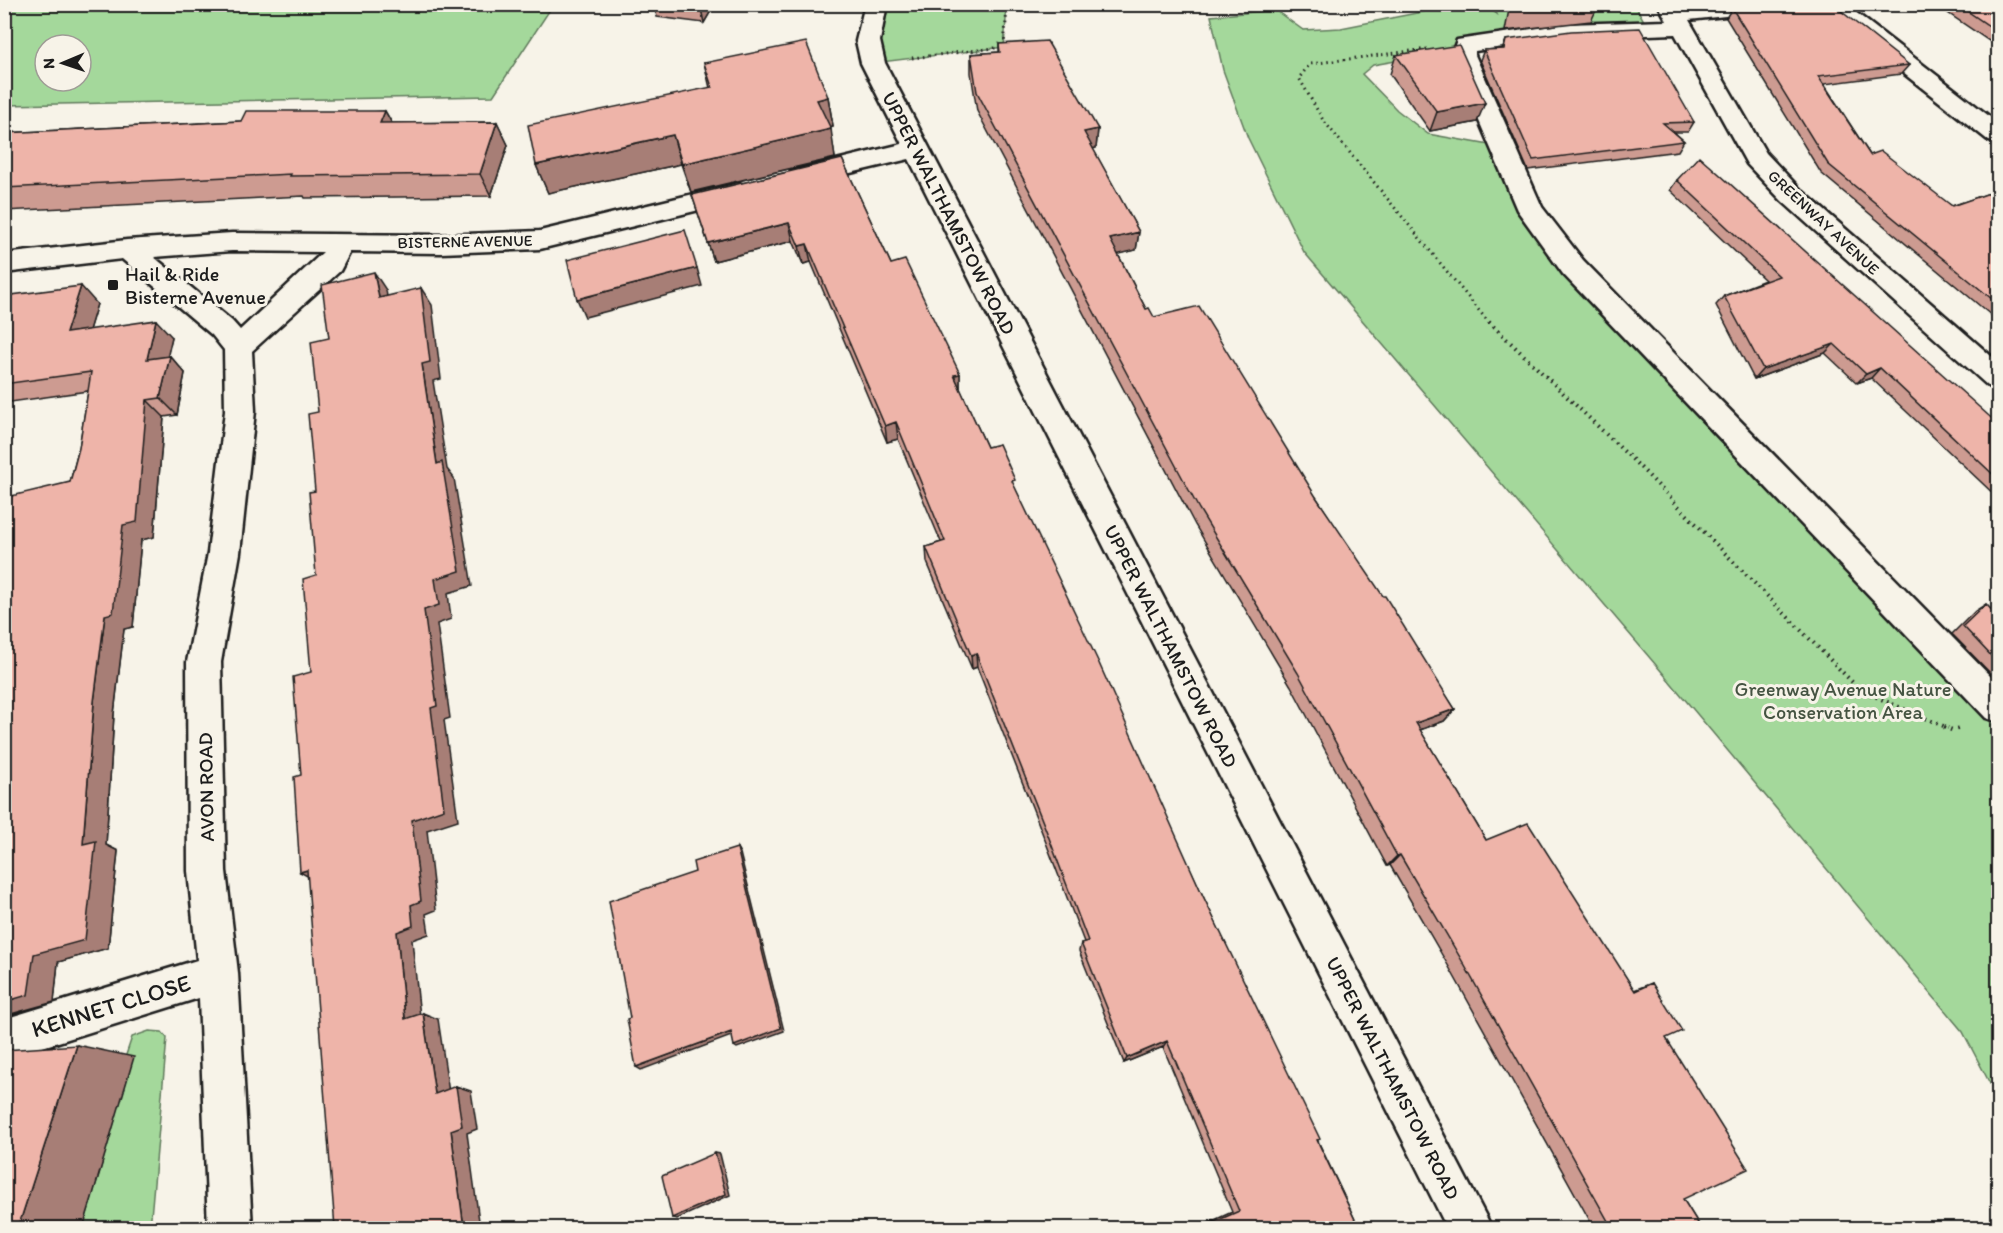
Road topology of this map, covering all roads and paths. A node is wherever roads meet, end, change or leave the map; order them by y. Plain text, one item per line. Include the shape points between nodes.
1 (876, 4) edge
2 (1771, 4) edge
3 (1827, 4) edge
4 (1007, 9) dead end
5 (1676, 16) edge
6 (1052, 44) edge
7 (1042, 45) edge
8 (1013, 46) edge
9 (1004, 47) junction
10 (1463, 48) junction
11 (873, 63) junction
12 (1998, 135) edge
13 (915, 149) junction
14 (342, 243) junction
15 (127, 249) junction
16 (4, 264) edge
17 (238, 348) junction
18 (1998, 378) edge
19 (1998, 707) edge
20 (1964, 728) dead end
21 (218, 973) junction
22 (4, 1039) edge
23 (230, 1228) edge
24 (1470, 1228) edge

1 - 11 street, UPPER WALTHAMSTOW ROAD via 868,41
2 - 5 street
3 - 12 street
4 - 9 path
5 - 10 street
5 - 18 street, GREENWAY AVENUE via 1756,158 1791,195
6 - 7 path
8 - 9 path
9 - 11 path
10 - 19 street via 1530,210 1573,267
10 - 20 path via 1310,63 1299,78 1323,120 1502,337 1635,462 1860,690 1952,730
11 - 13 street, UPPER WALTHAMSTOW ROAD
13 - 14 street, BISTERNE AVENUE via 540,240
13 - 24 street, UPPER WALTHAMSTOW ROAD
14 - 15 street, BISTERNE AVENUE via 232,242
14 - 17 street via 330,264
15 - 16 street, BISTERNE AVENUE
15 - 17 street via 222,327
17 - 21 street, AVON ROAD via 240,411 226,541 204,662 207,871
21 - 22 street, KENNET CLOSE
21 - 23 street, AVON ROAD

